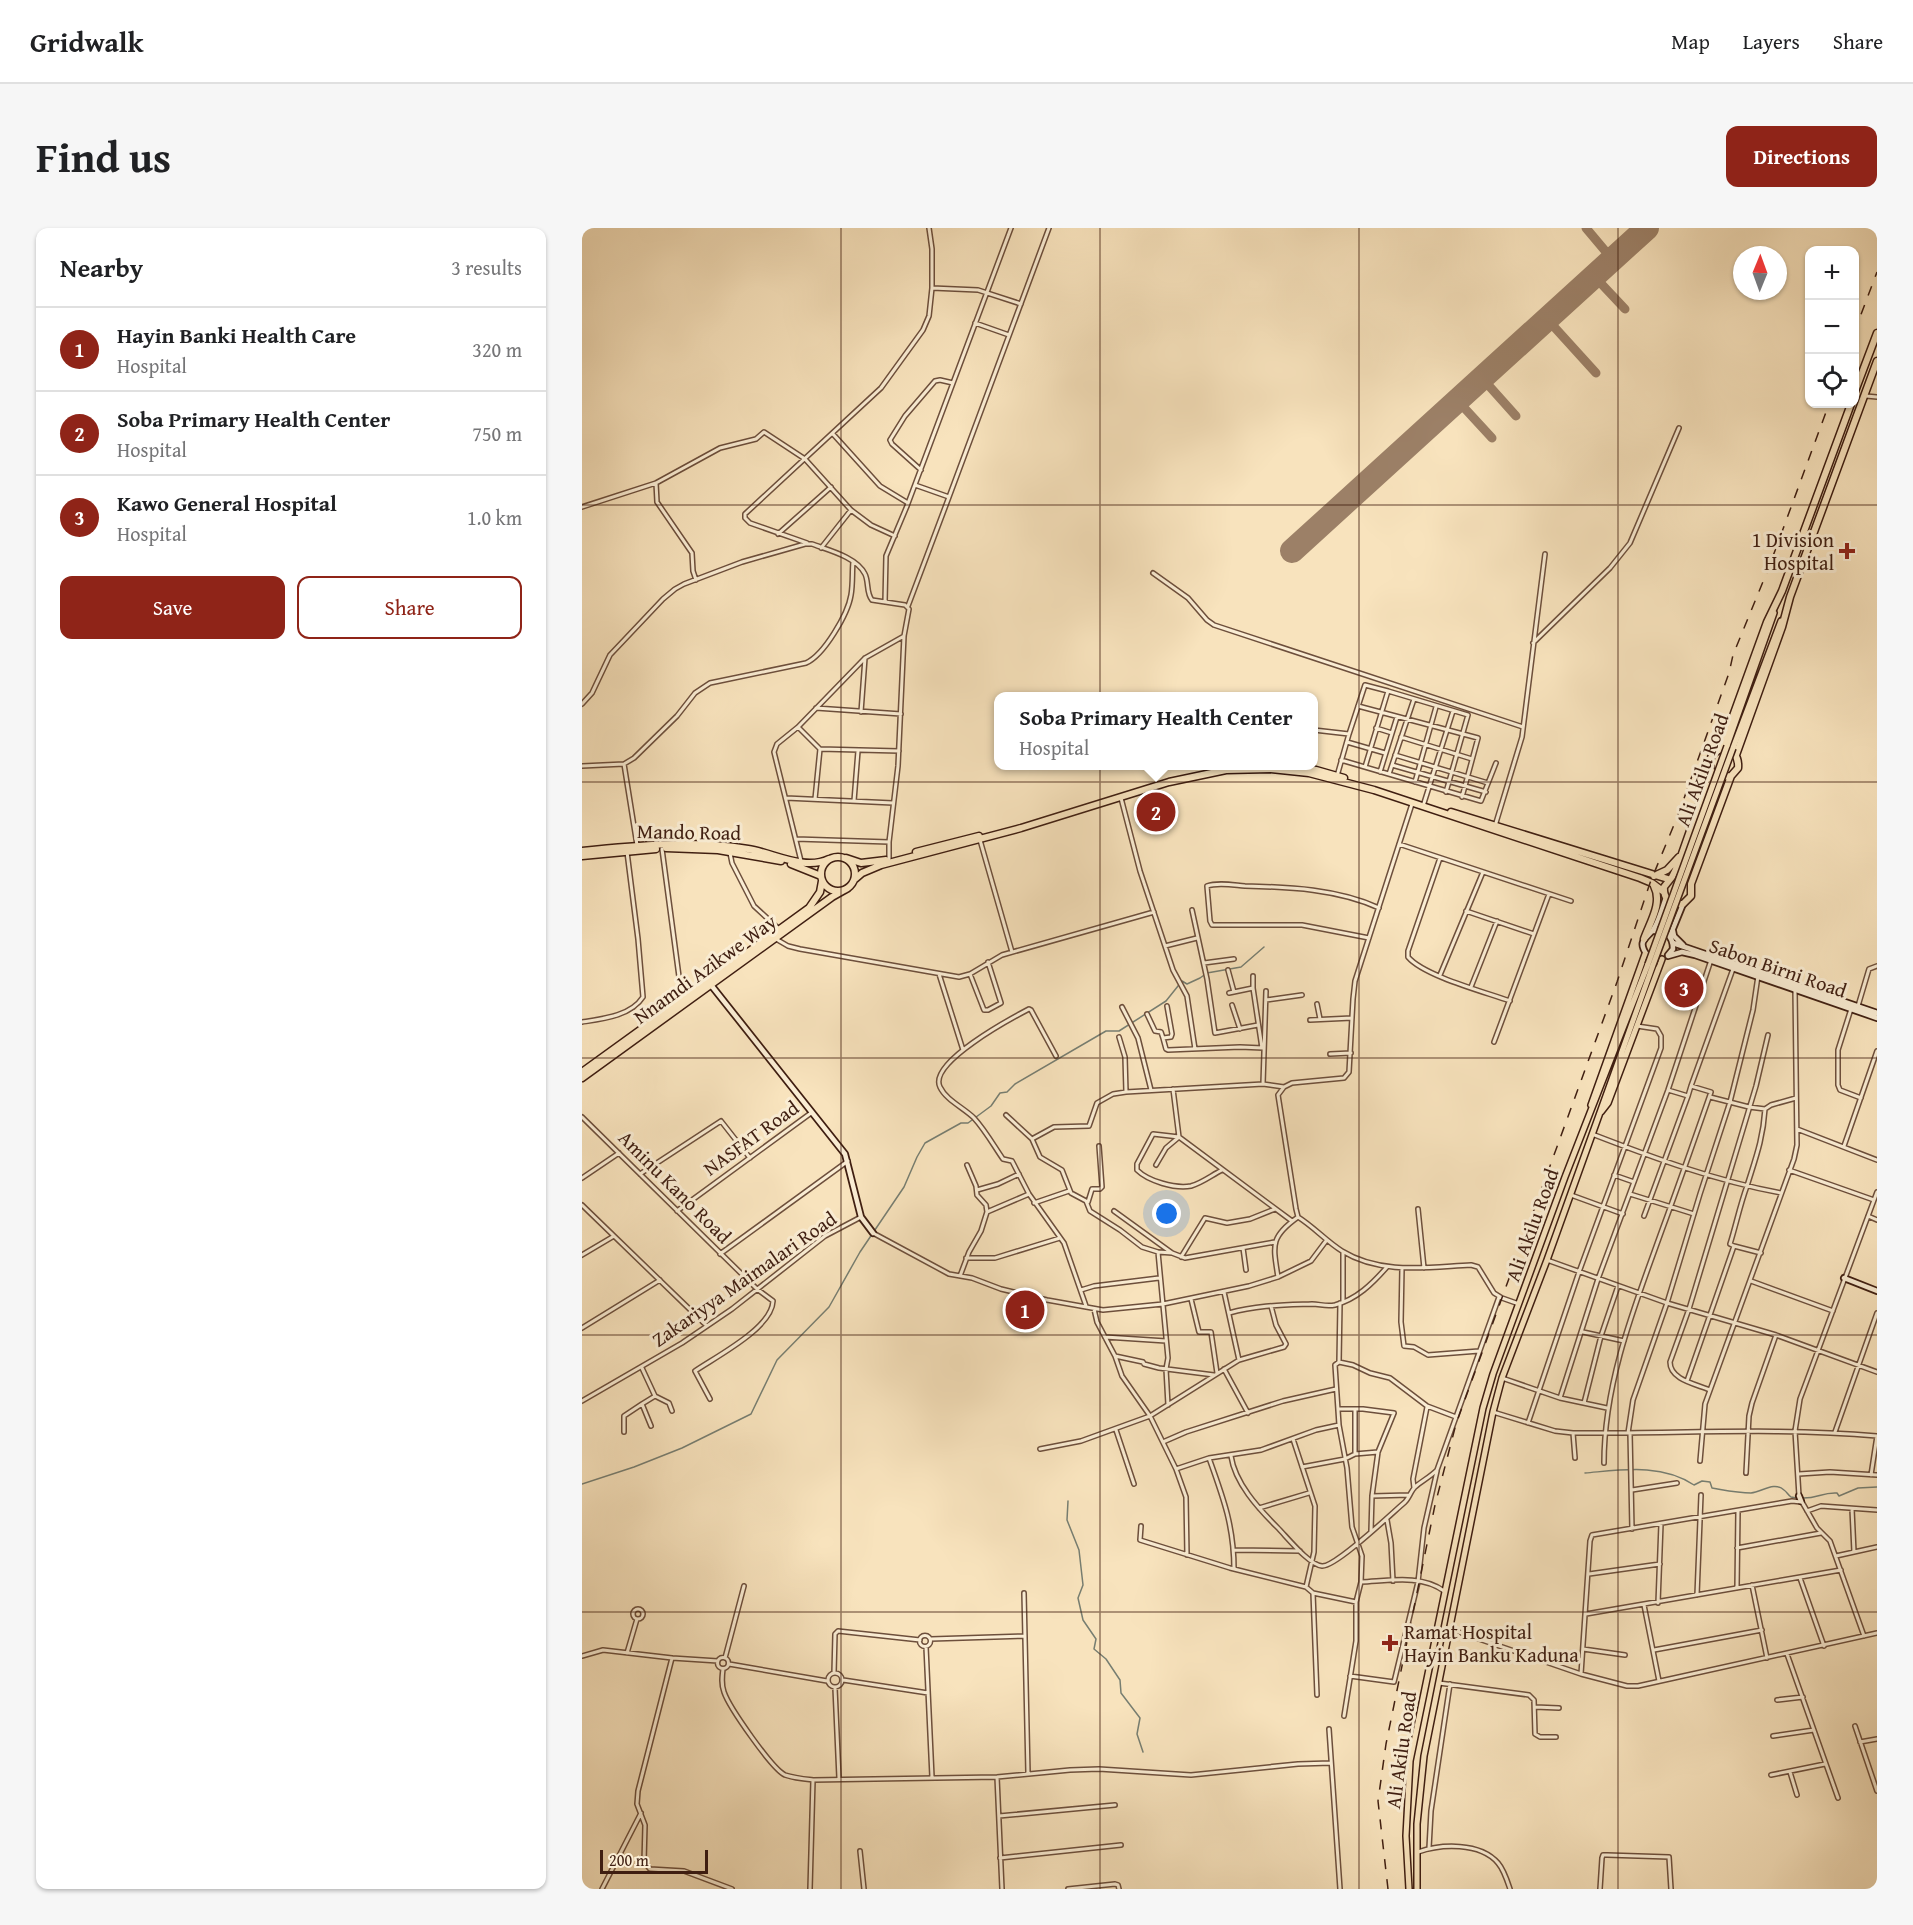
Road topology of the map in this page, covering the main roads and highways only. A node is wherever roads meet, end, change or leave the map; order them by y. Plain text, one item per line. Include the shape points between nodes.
1 (1877, 333) edge
2 (1877, 361) edge
3 (1859, 381) edge
4 (1850, 408) edge
5 (1781, 593) junction
6 (1791, 596) junction
7 (1729, 750) junction
8 (1206, 770) edge
9 (1256, 770) edge
10 (1278, 770) edge
11 (1310, 770) edge
12 (1711, 771) junction
13 (1731, 776) junction
14 (582, 854) edge
15 (1681, 854) junction
16 (846, 858) junction
17 (829, 859) junction
18 (1654, 876) junction
19 (822, 878) junction
20 (1670, 878) junction
21 (855, 879) junction
22 (1652, 883) junction
23 (1691, 884) junction
24 (848, 888) junction
25 (1665, 895) junction
26 (1644, 939) road end
27 (1645, 954) road end
28 (1665, 958) road end
29 (1651, 965) junction
30 (582, 1072) edge
31 (582, 1078) edge
32 (1590, 1114) junction
33 (1599, 1116) junction
34 (1458, 1525) junction
35 (1470, 1527) junction
36 (1409, 1889) edge
37 (1417, 1889) edge

1 - 3 highway
2 - 6 highway
4 - 5 highway
5 - 6 highway
5 - 7 highway via 1767,622
6 - 7 highway via 1782,627
7 - 12 highway via 1712,755
7 - 13 highway via 1738,768
7 - 29 main road, Ali Akilu Road, bridge
8 - 16 highway via 889,859 866,863
9 - 21 highway via 1209,773 1169,782 980,840 881,865
10 - 22 highway via 1325,777
11 - 18 highway
12 - 13 highway via 1720,777
12 - 15 highway
13 - 23 highway
14 - 17 highway, Mando Road via 637,846 719,845 817,864
14 - 19 highway, Mando Road via 662,849 730,852 802,866
15 - 18 highway via 1667,870
15 - 20 highway
16 - 17 highway
16 - 21 highway via 854,867
17 - 19 highway via 824,863
18 - 20 highway
19 - 24 highway via 831,889
19 - 30 highway, Nnamdi Azikwe Way via 813,903
20 - 23 highway via 1683,877
20 - 25 highway via 1664,887
21 - 24 highway
22 - 25 highway
22 - 26 highway via 1658,899
23 - 25 highway via 1691,896 1683,904 1672,903
24 - 31 highway, Nnamdi Azikwe Way
27 - 32 main road
28 - 33 main road via 1608,1104
29 - 32 main road, Ali Akilu Road
29 - 33 main road, Ali Akilu Road
32 - 34 main road, Ali Akilu Road via 1483,1408
33 - 35 main road, Ali Akilu Road via 1502,1378
34 - 35 main road
34 - 36 main road, Ali Akilu Road via 1410,1761 1406,1825
35 - 37 main road, Ali Akilu Road via 1420,1788

